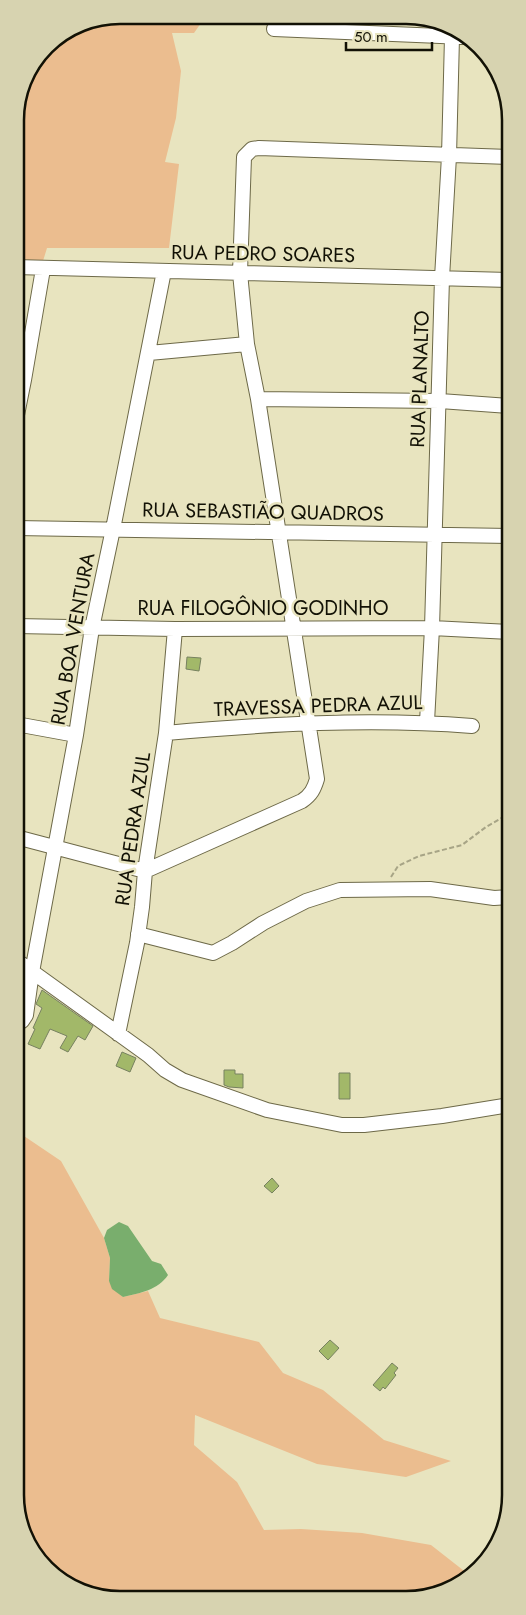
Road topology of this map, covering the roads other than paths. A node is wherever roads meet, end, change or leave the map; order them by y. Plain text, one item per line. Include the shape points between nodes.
1 (274, 29) dead end
2 (454, 37) edge
3 (458, 39) edge
4 (449, 156) junction
5 (502, 158) edge
6 (24, 268) edge
7 (43, 269) junction
8 (164, 271) junction
9 (240, 273) junction
10 (442, 278) junction
11 (502, 280) edge
12 (247, 344) junction
13 (149, 352) junction
14 (24, 380) edge
15 (258, 399) junction
16 (440, 401) junction
17 (502, 405) edge
18 (24, 528) edge
19 (113, 530) junction
20 (278, 532) junction
21 (435, 534) junction
22 (502, 536) edge
23 (24, 626) edge
24 (92, 628) junction
25 (175, 628) junction
26 (432, 628) junction
27 (293, 629) junction
28 (502, 632) edge
29 (427, 722) junction
30 (308, 724) junction
31 (24, 725) edge
32 (472, 726) dead end
33 (166, 733) junction
34 (76, 735) junction
35 (24, 839) edge
36 (56, 848) junction
37 (145, 871) junction
38 (502, 897) edge
39 (138, 934) junction
40 (24, 966) edge
41 (32, 972) junction
42 (24, 1007) edge
43 (118, 1034) junction
44 (502, 1106) edge

1 - 2 street
3 - 4 street, RUA PLANALTO
4 - 5 street
4 - 9 street via 252,149 244,157
4 - 10 street, RUA PLANALTO
6 - 7 street, RUA PEDRO SOARES
7 - 8 street, RUA PEDRO SOARES
7 - 14 street
8 - 9 street, RUA PEDRO SOARES
8 - 13 street, RUA BOA VENTURA
9 - 10 street, RUA PEDRO SOARES
9 - 12 street
10 - 11 street, RUA PEDRO SOARES
10 - 16 street, RUA PLANALTO
12 - 13 street
12 - 15 street
13 - 19 street, RUA BOA VENTURA
15 - 16 street
15 - 20 street
16 - 17 street
16 - 21 street, RUA PLANALTO
18 - 19 street, RUA SEBASTIÃO QUADROS
19 - 20 street, RUA SEBASTIÃO QUADROS
19 - 24 street, RUA BOA VENTURA
20 - 21 street, RUA SEBASTIÃO QUADROS
20 - 27 street
21 - 22 street, RUA SEBASTIÃO QUADROS
21 - 26 street, RUA PLANALTO
23 - 24 street, RUA FILOGÔNIO GODINHO
24 - 25 street, RUA FILOGÔNIO GODINHO
24 - 34 street, RUA BOA VENTURA
25 - 27 street, RUA FILOGÔNIO GODINHO
25 - 33 street, RUA PEDRA AZUL
26 - 27 street, RUA FILOGÔNIO GODINHO
26 - 28 street, RUA FILOGÔNIO GODINHO
26 - 29 street, RUA PLANALTO
27 - 30 street
29 - 30 street, TRAVESSA PEDRA AZUL
29 - 32 street, TRAVESSA PEDRA AZUL
30 - 33 street, TRAVESSA PEDRA AZUL
30 - 37 street via 317,779 310,796
31 - 34 street
33 - 37 street, RUA PEDRA AZUL
34 - 36 street, RUA BOA VENTURA
35 - 36 street
36 - 37 street
36 - 41 street, RUA BOA VENTURA
37 - 39 street, RUA PEDRA AZUL
38 - 39 street via 430,889 340,890 306,901 213,952
39 - 43 street, RUA PEDRA AZUL
40 - 41 street
41 - 42 street, RUA BOA VENTURA
41 - 43 street
43 - 44 street via 182,1080 267,1110 342,1125 442,1116

